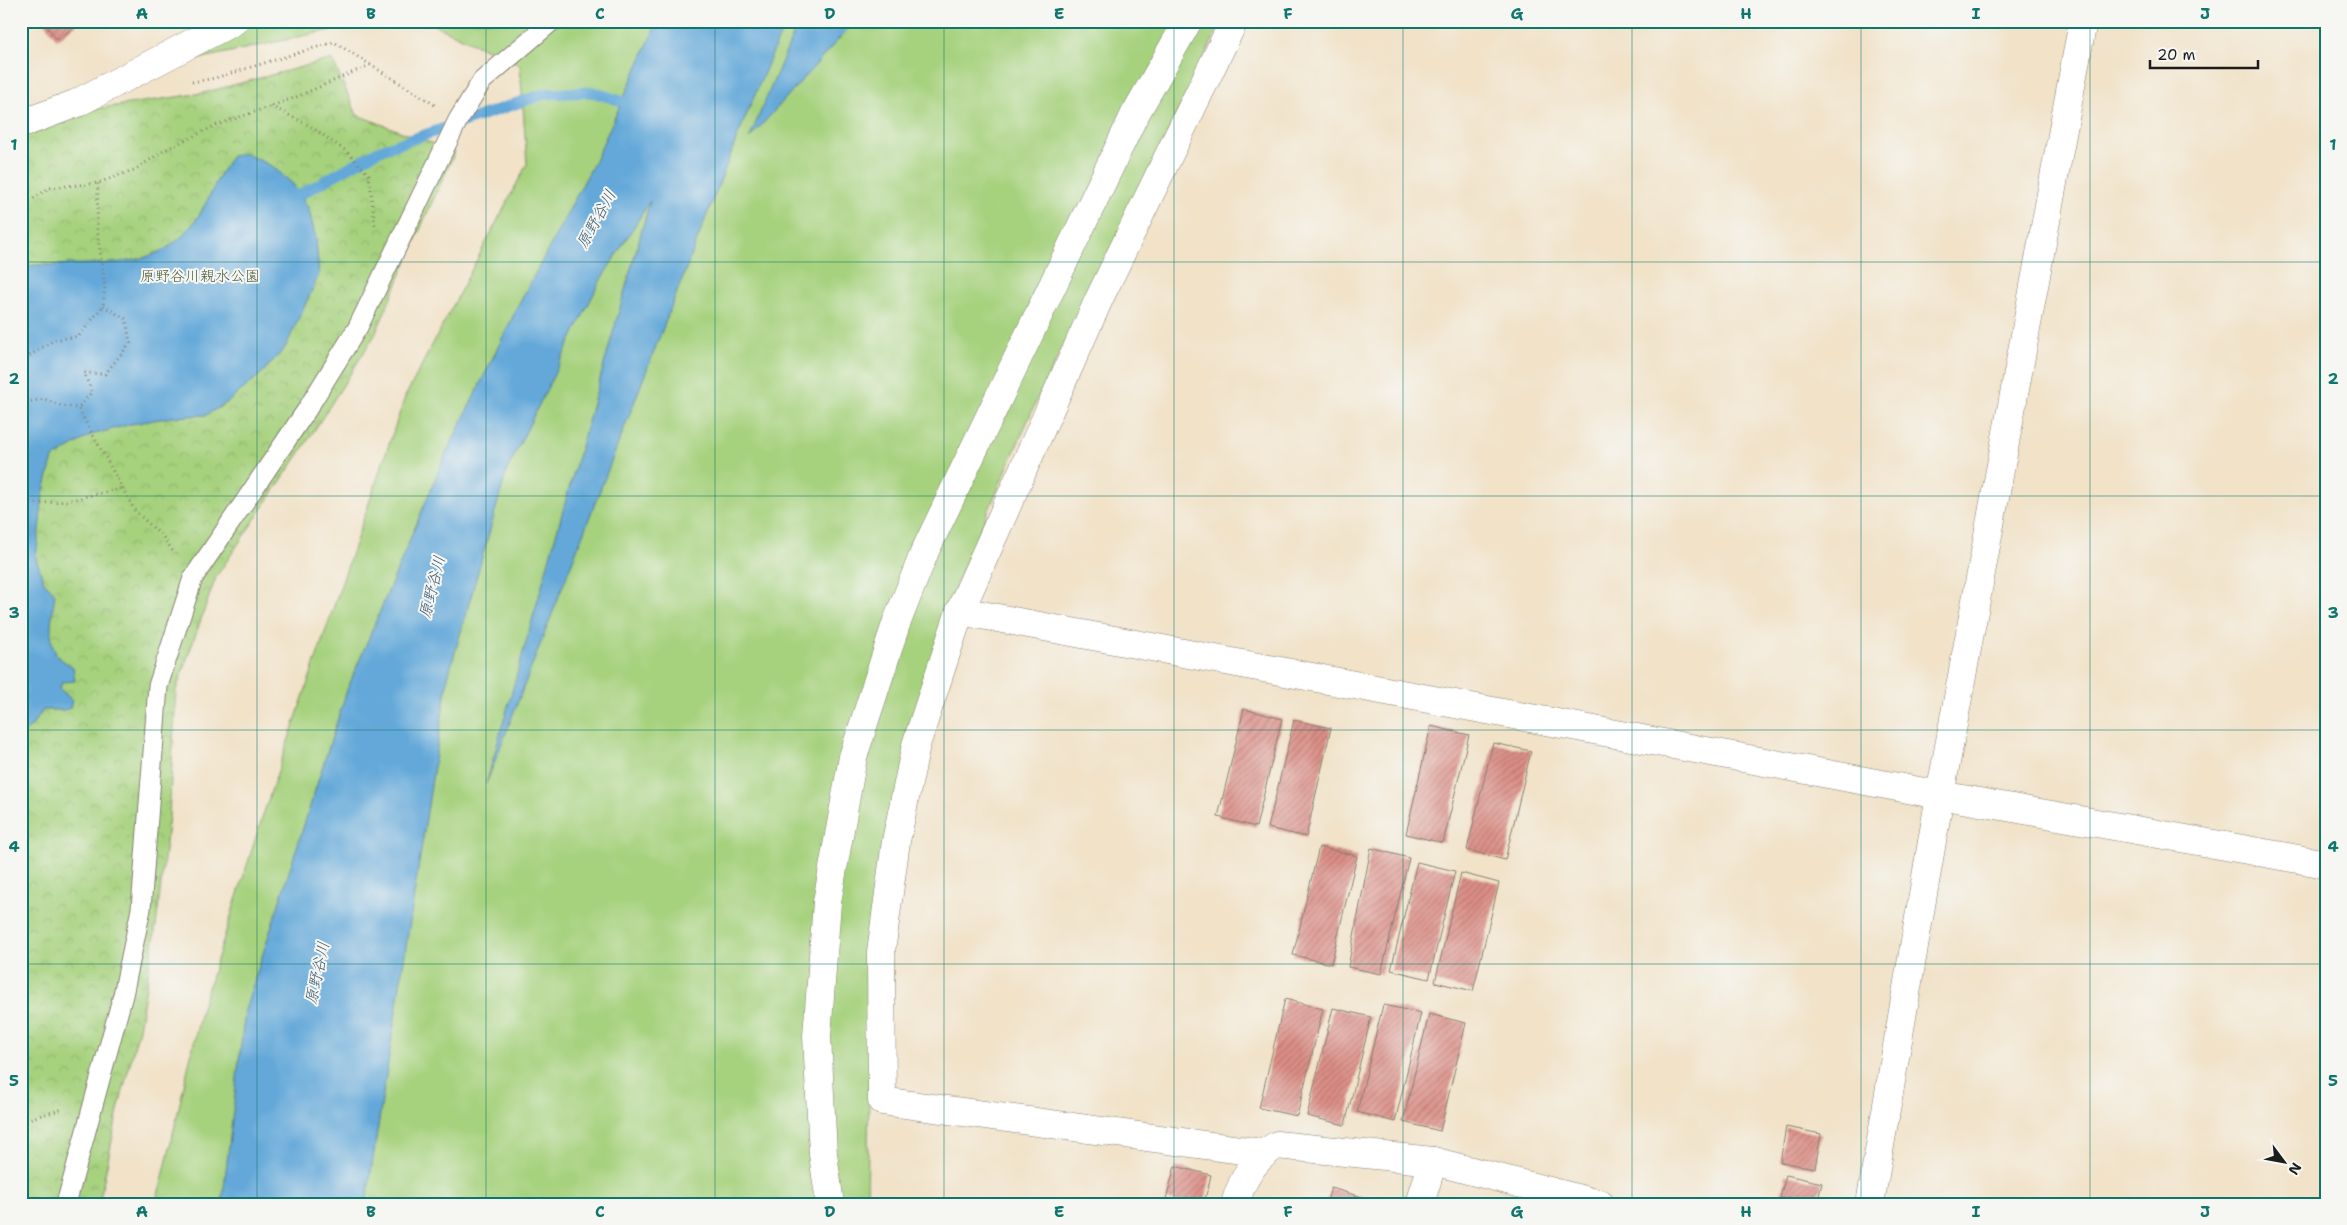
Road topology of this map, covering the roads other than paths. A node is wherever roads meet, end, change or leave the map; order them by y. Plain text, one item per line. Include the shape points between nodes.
1 (234, 21) edge
2 (552, 21) edge
3 (1188, 21) edge
4 (1234, 21) edge
5 (2083, 21) edge
6 (21, 124) edge
7 (960, 611) junction
8 (1940, 795) junction
9 (2326, 864) edge
10 (1263, 1153) junction
11 (1433, 1162) junction
12 (66, 1204) edge
13 (830, 1204) edge
14 (1235, 1204) edge
15 (1420, 1204) edge
16 (1600, 1204) edge
17 (1870, 1204) edge

1 - 6 street via 77,103
2 - 12 lane via 482,81 458,120 358,327 194,578 158,686 142,909 123,995
3 - 13 street via 1134,116 926,551 896,624 853,757 826,902 817,1036 823,1154
4 - 7 street via 1099,299
5 - 8 street
7 - 8 street
7 - 10 street via 916,745 896,841 881,952 882,1101
8 - 9 street
8 - 17 street
10 - 11 street via 1277,1145 1296,1146
10 - 14 street via 1242,1182
11 - 15 street
11 - 16 street

